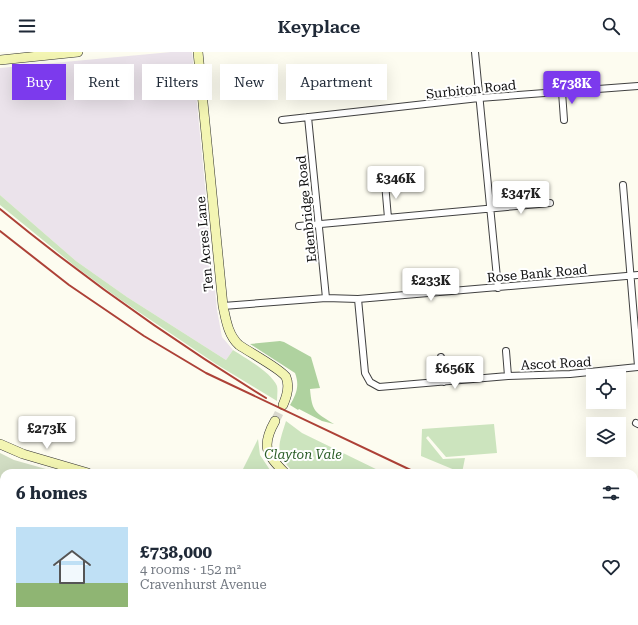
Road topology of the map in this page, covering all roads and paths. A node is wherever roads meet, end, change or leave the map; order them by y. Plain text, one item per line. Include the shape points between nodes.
1 (78, 52) edge
2 (198, 52) edge
3 (475, 52) edge
4 (0, 60) edge
5 (638, 86) edge
6 (562, 92) junction
7 (479, 98) junction
8 (308, 117) junction
9 (282, 120) dead end
10 (564, 120) dead end
11 (385, 183) dead end
12 (623, 185) dead end
13 (550, 203) dead end
14 (490, 209) junction
15 (388, 218) junction
16 (318, 224) junction
17 (299, 226) dead end
18 (635, 276) edge
19 (498, 288) junction
20 (326, 298) junction
21 (358, 299) junction
22 (223, 306) junction
23 (506, 351) dead end
24 (441, 357) dead end
25 (638, 367) edge
26 (508, 376) junction
27 (444, 382) junction
28 (283, 405) tunnel mouth
29 (275, 421) tunnel mouth
30 (0, 444) edge
31 (75, 469) edge
32 (281, 469) edge

1 - 4 street
2 - 22 street, Ten Acres Lane
3 - 7 street
5 - 6 street, Surbiton Road
6 - 7 street, Surbiton Road
6 - 10 street
7 - 8 street, Surbiton Road
7 - 14 street
8 - 9 street, Surbiton Road
8 - 16 street, Edenbridge Road
11 - 15 street
12 - 18 street
13 - 14 street
14 - 15 street
14 - 19 street
15 - 16 street
16 - 17 street
16 - 20 street, Edenbridge Road
18 - 19 street, Rose Bank Road
18 - 25 street
19 - 21 street, Rose Bank Road
20 - 21 street, Rose Bank Road
20 - 22 street, Rose Bank Road
21 - 27 street, Ascot Road via 365,373 370,382 379,387
22 - 28 street, Ten Acres Lane via 227,325 234,340 286,378 288,386
23 - 26 street
24 - 27 street
25 - 26 street, Ascot Road via 570,374
26 - 27 street, Ascot Road
29 - 32 street via 267,439 268,454
30 - 31 street

